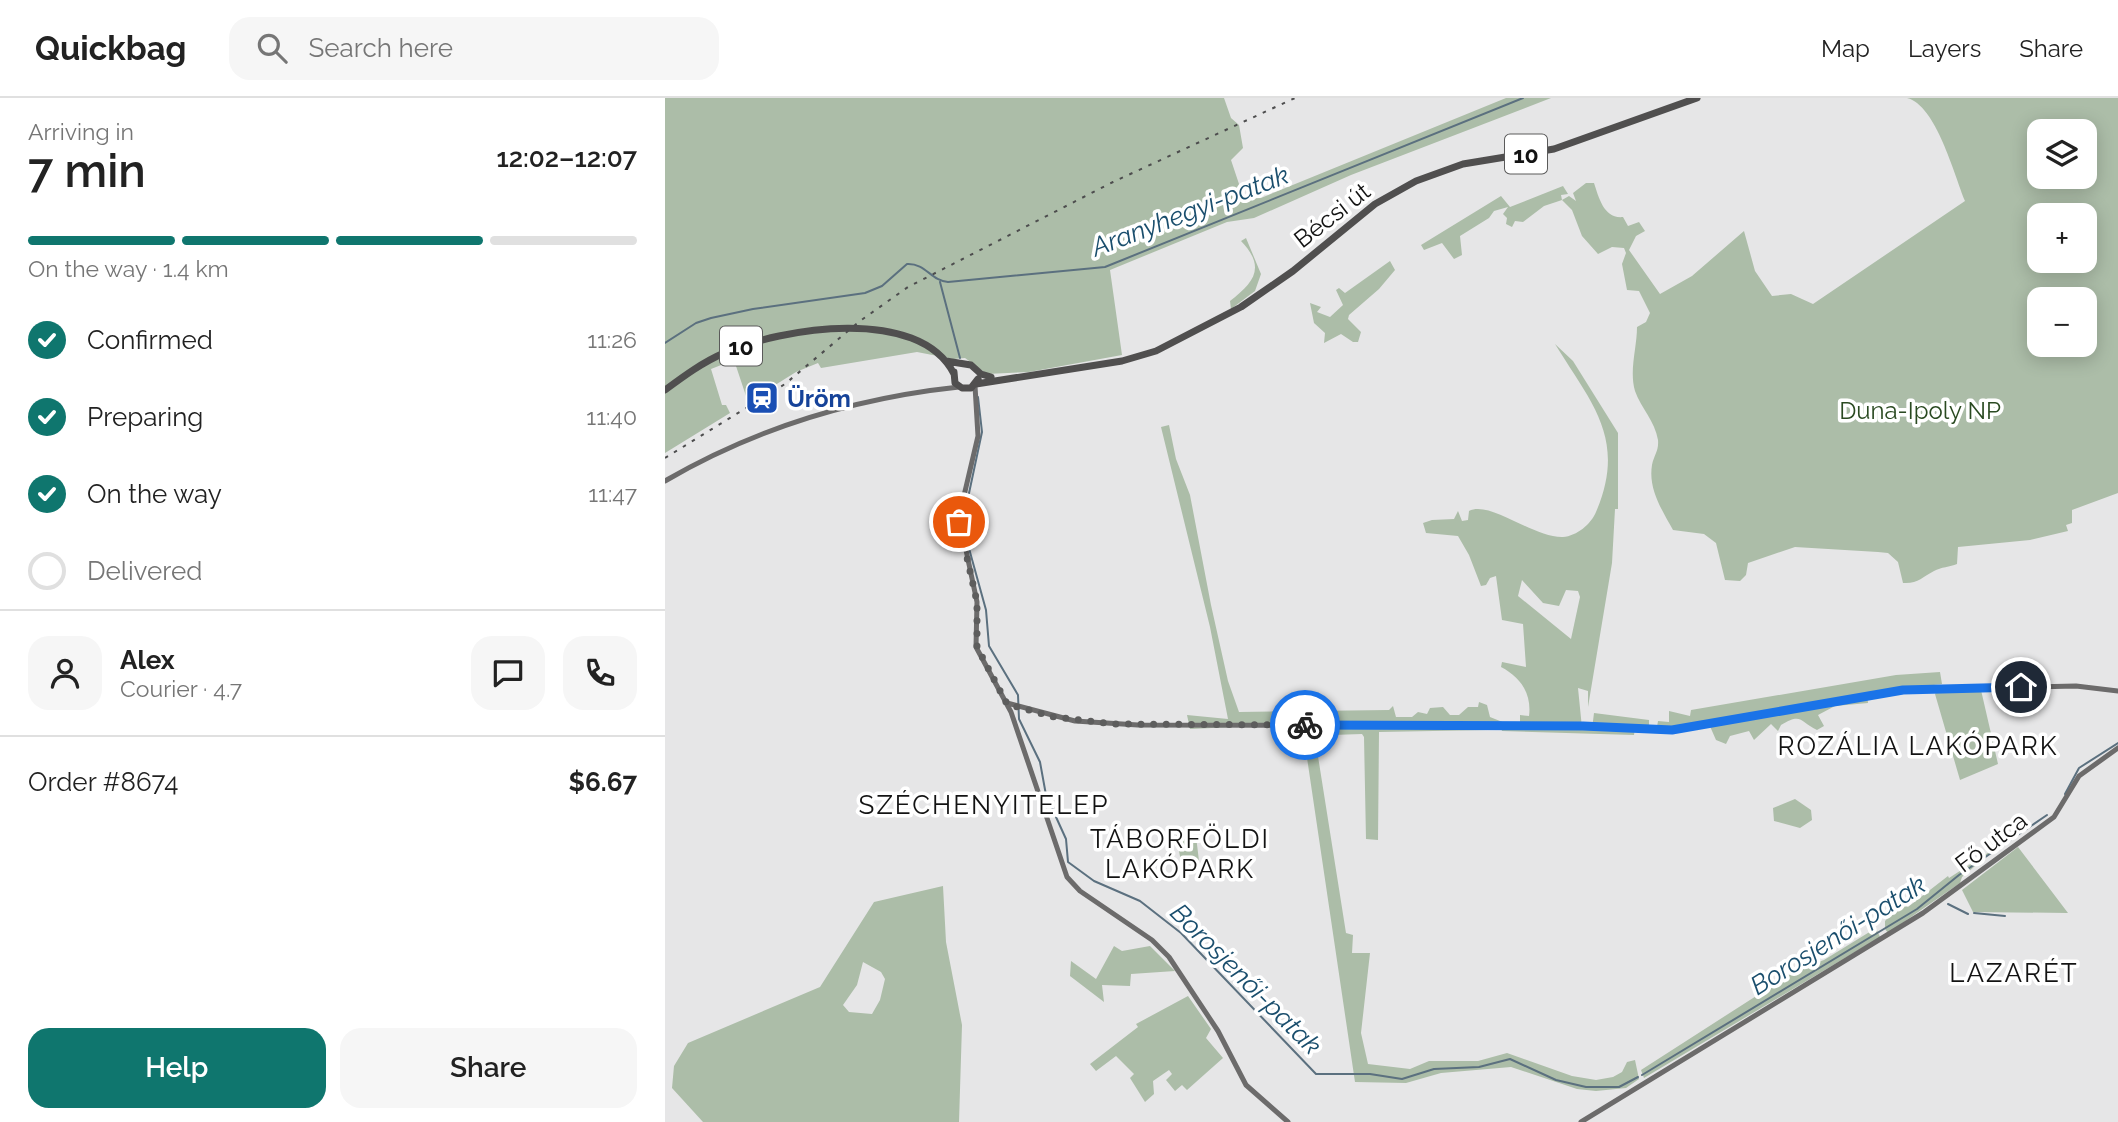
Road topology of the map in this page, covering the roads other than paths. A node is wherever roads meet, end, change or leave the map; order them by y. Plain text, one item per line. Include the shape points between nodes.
1 (1697, 98) edge
2 (942, 359) junction
3 (960, 365) junction
4 (978, 372) junction
5 (954, 375) junction
6 (1000, 379) junction
7 (976, 384) junction
8 (961, 388) junction
9 (938, 389) junction
10 (665, 390) edge
11 (975, 405) junction
12 (665, 481) edge
13 (2118, 691) edge
14 (1007, 704) junction
15 (2118, 748) edge
16 (1289, 1122) edge
17 (1581, 1122) edge

1 - 6 main road, Bécsi út / 10 via 1554,149 1464,164 1402,187 1271,287 1164,348 1122,361
2 - 3 main road, 10
2 - 5 main road, 10
2 - 10 main road, 10 via 901,335 870,328 828,330 776,336 736,348 700,365
3 - 4 main road, 10 via 971,365
3 - 5 main road
4 - 6 main road, Bécsi út / 10
4 - 7 main road
5 - 8 main road, 10
5 - 9 street
6 - 7 main road, Bécsi út / 10
7 - 8 main road, 10
7 - 11 street
8 - 9 street
8 - 11 street
9 - 12 street via 834,409 713,454
11 - 14 street via 978,436 960,505 960,529 977,602 977,647
13 - 14 street via 2076,685 1877,693 1672,730 1138,725 1075,721
14 - 16 street via 1072,884 1169,957 1218,1031 1246,1086
15 - 17 street, Fő utca via 2079,776 2054,817 1923,913

